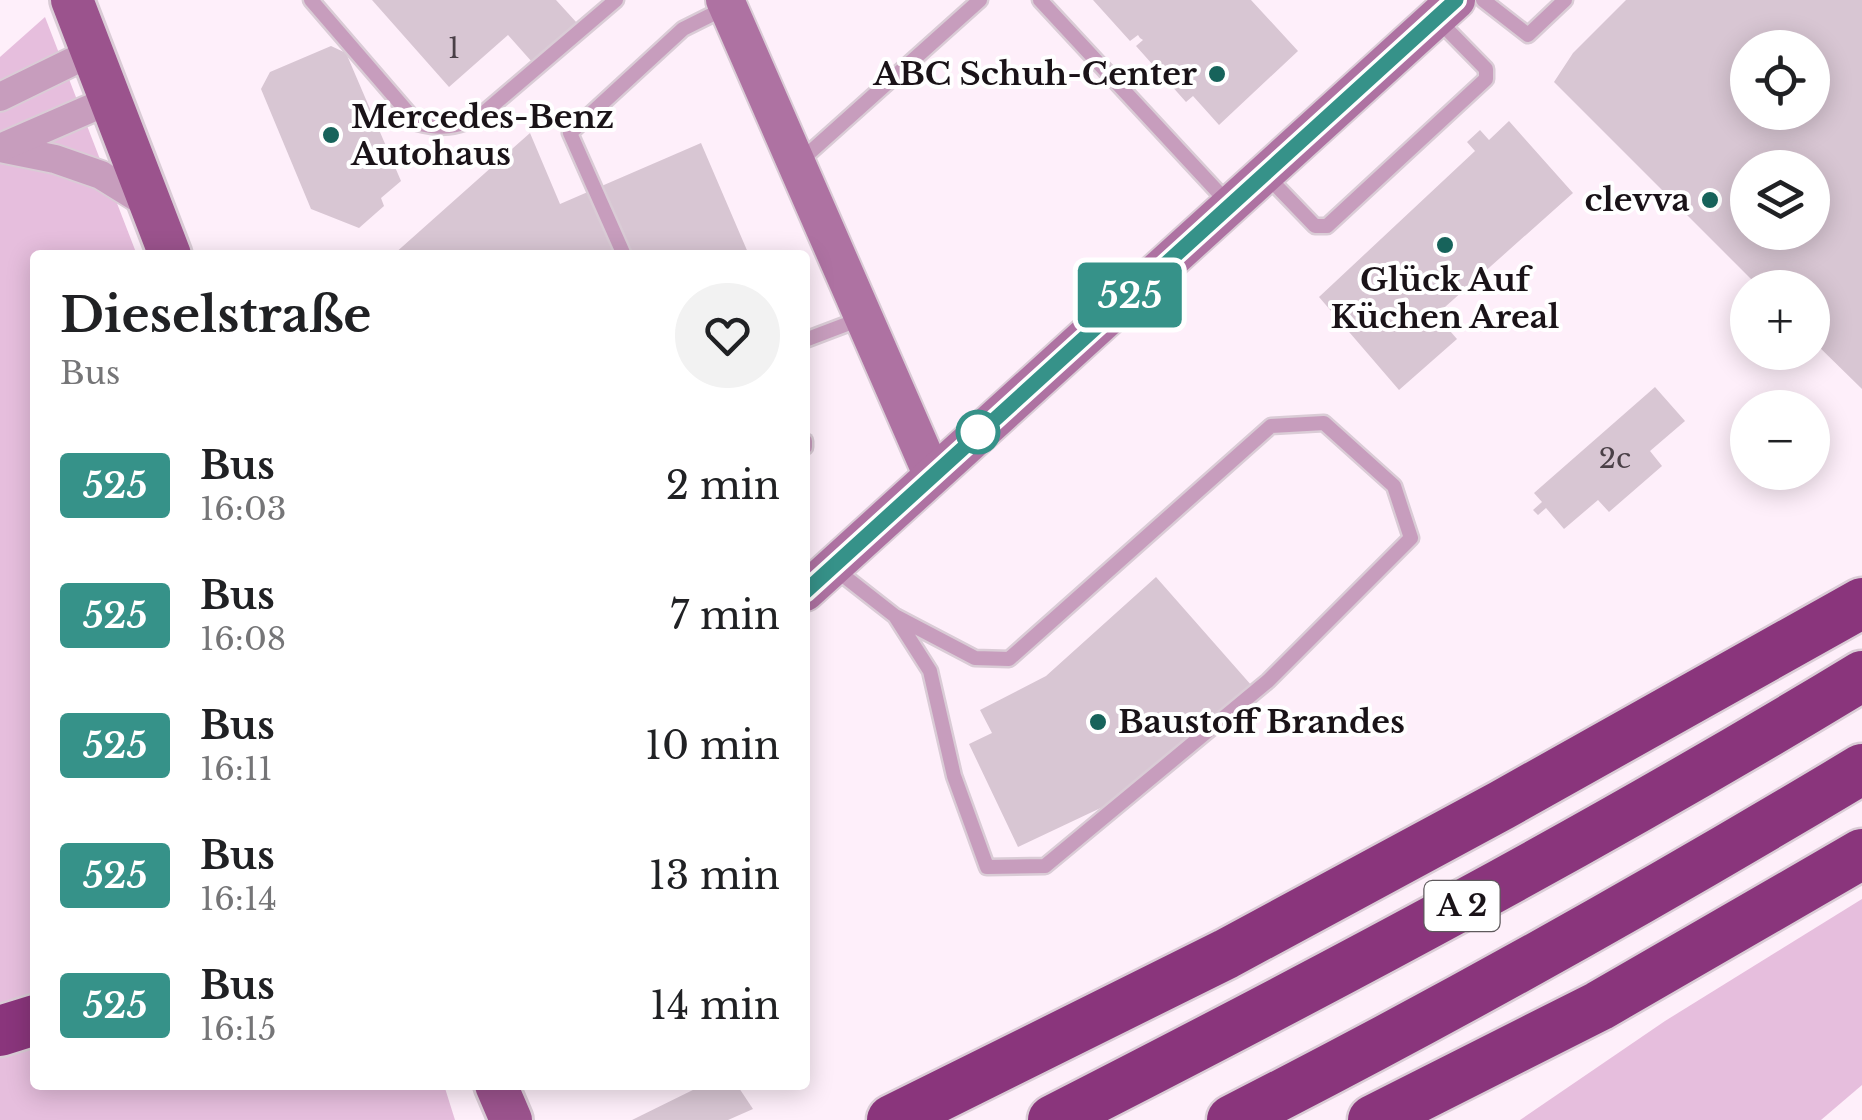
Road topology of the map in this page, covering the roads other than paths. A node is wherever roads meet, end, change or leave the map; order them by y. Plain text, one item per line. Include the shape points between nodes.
1 (72, 0) edge
2 (311, 0) edge
3 (616, 0) edge
4 (980, 0) edge
5 (1040, 0) edge
6 (1483, 0) edge
7 (1565, 0) edge
8 (726, 4) edge
9 (1446, 9) edge
10 (92, 52) junction
11 (0, 97) edge
12 (110, 100) junction
13 (0, 148) edge
14 (796, 164) junction
15 (1264, 173) junction
16 (1229, 205) junction
17 (151, 206) junction
18 (168, 250) edge
19 (622, 250) edge
20 (864, 318) junction
21 (810, 338) edge
22 (932, 474) junction
23 (832, 567) junction
24 (810, 587) edge
25 (1862, 603) edge
26 (895, 616) junction
27 (1862, 676) edge
28 (1862, 770) edge
29 (1862, 854) edge
30 (1599, 1006) junction
31 (30, 1022) edge
32 (0, 1031) edge
33 (498, 1090) edge
34 (511, 1120) edge
35 (892, 1120) edge
36 (1053, 1120) edge
37 (1232, 1120) edge
38 (1373, 1120) edge
39 (1438, 1120) edge

1 - 10 main road
2 - 3 lane via 418,123 434,128 479,117
4 - 14 lane
5 - 16 lane
6 - 7 lane via 1528,36
8 - 14 street
8 - 19 lane via 683,30 570,132
9 - 15 street
9 - 15 lane via 1486,79 1327,226 1314,226
10 - 11 street
10 - 12 main road
12 - 13 street
12 - 17 main road
13 - 17 street via 102,175
14 - 20 street
15 - 16 street
16 - 22 street
17 - 18 main road
20 - 21 lane
20 - 22 street
22 - 23 street
23 - 24 street
23 - 26 lane
25 - 35 highway via 1226,954
26 - 26 lane via 930,671 954,776 987,868 1045,866 1268,681 1411,538 1394,486 1324,423 1271,426 1008,659 975,658
27 - 36 highway, A 2 via 1695,778 1376,954
28 - 37 highway, A 2 via 1374,1048
29 - 30 highway
30 - 38 highway
30 - 39 highway
31 - 32 highway
33 - 34 main road

